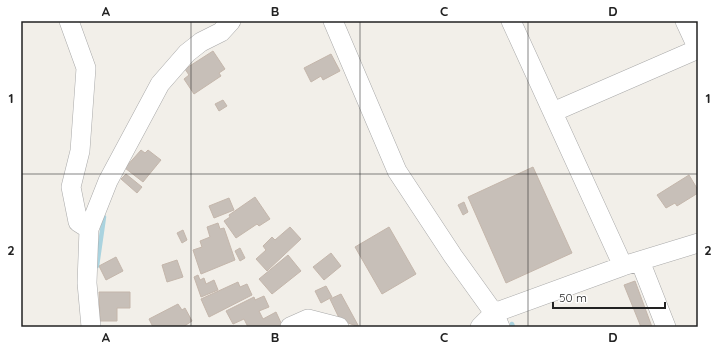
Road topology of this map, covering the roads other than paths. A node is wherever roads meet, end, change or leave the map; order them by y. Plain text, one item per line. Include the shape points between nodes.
1 (69, 21) edge
2 (231, 21) edge
3 (333, 21) edge
4 (511, 21) edge
5 (685, 21) edge
6 (698, 49) edge
7 (553, 112) junction
8 (89, 229) junction
9 (698, 243) edge
10 (631, 263) junction
11 (497, 320) edge
12 (91, 327) edge
13 (290, 327) edge
14 (339, 327) edge
15 (480, 327) edge
16 (666, 327) edge

1 - 8 street via 86,68 80,151 71,187 78,222
2 - 8 street via 221,32 201,42 187,53 160,84 108,181
3 - 11 street via 397,171
4 - 7 street
5 - 6 street
6 - 7 street
7 - 10 street
8 - 12 street via 87,283
9 - 10 street
10 - 11 street
10 - 16 street
11 - 15 street
13 - 14 street via 308,319

